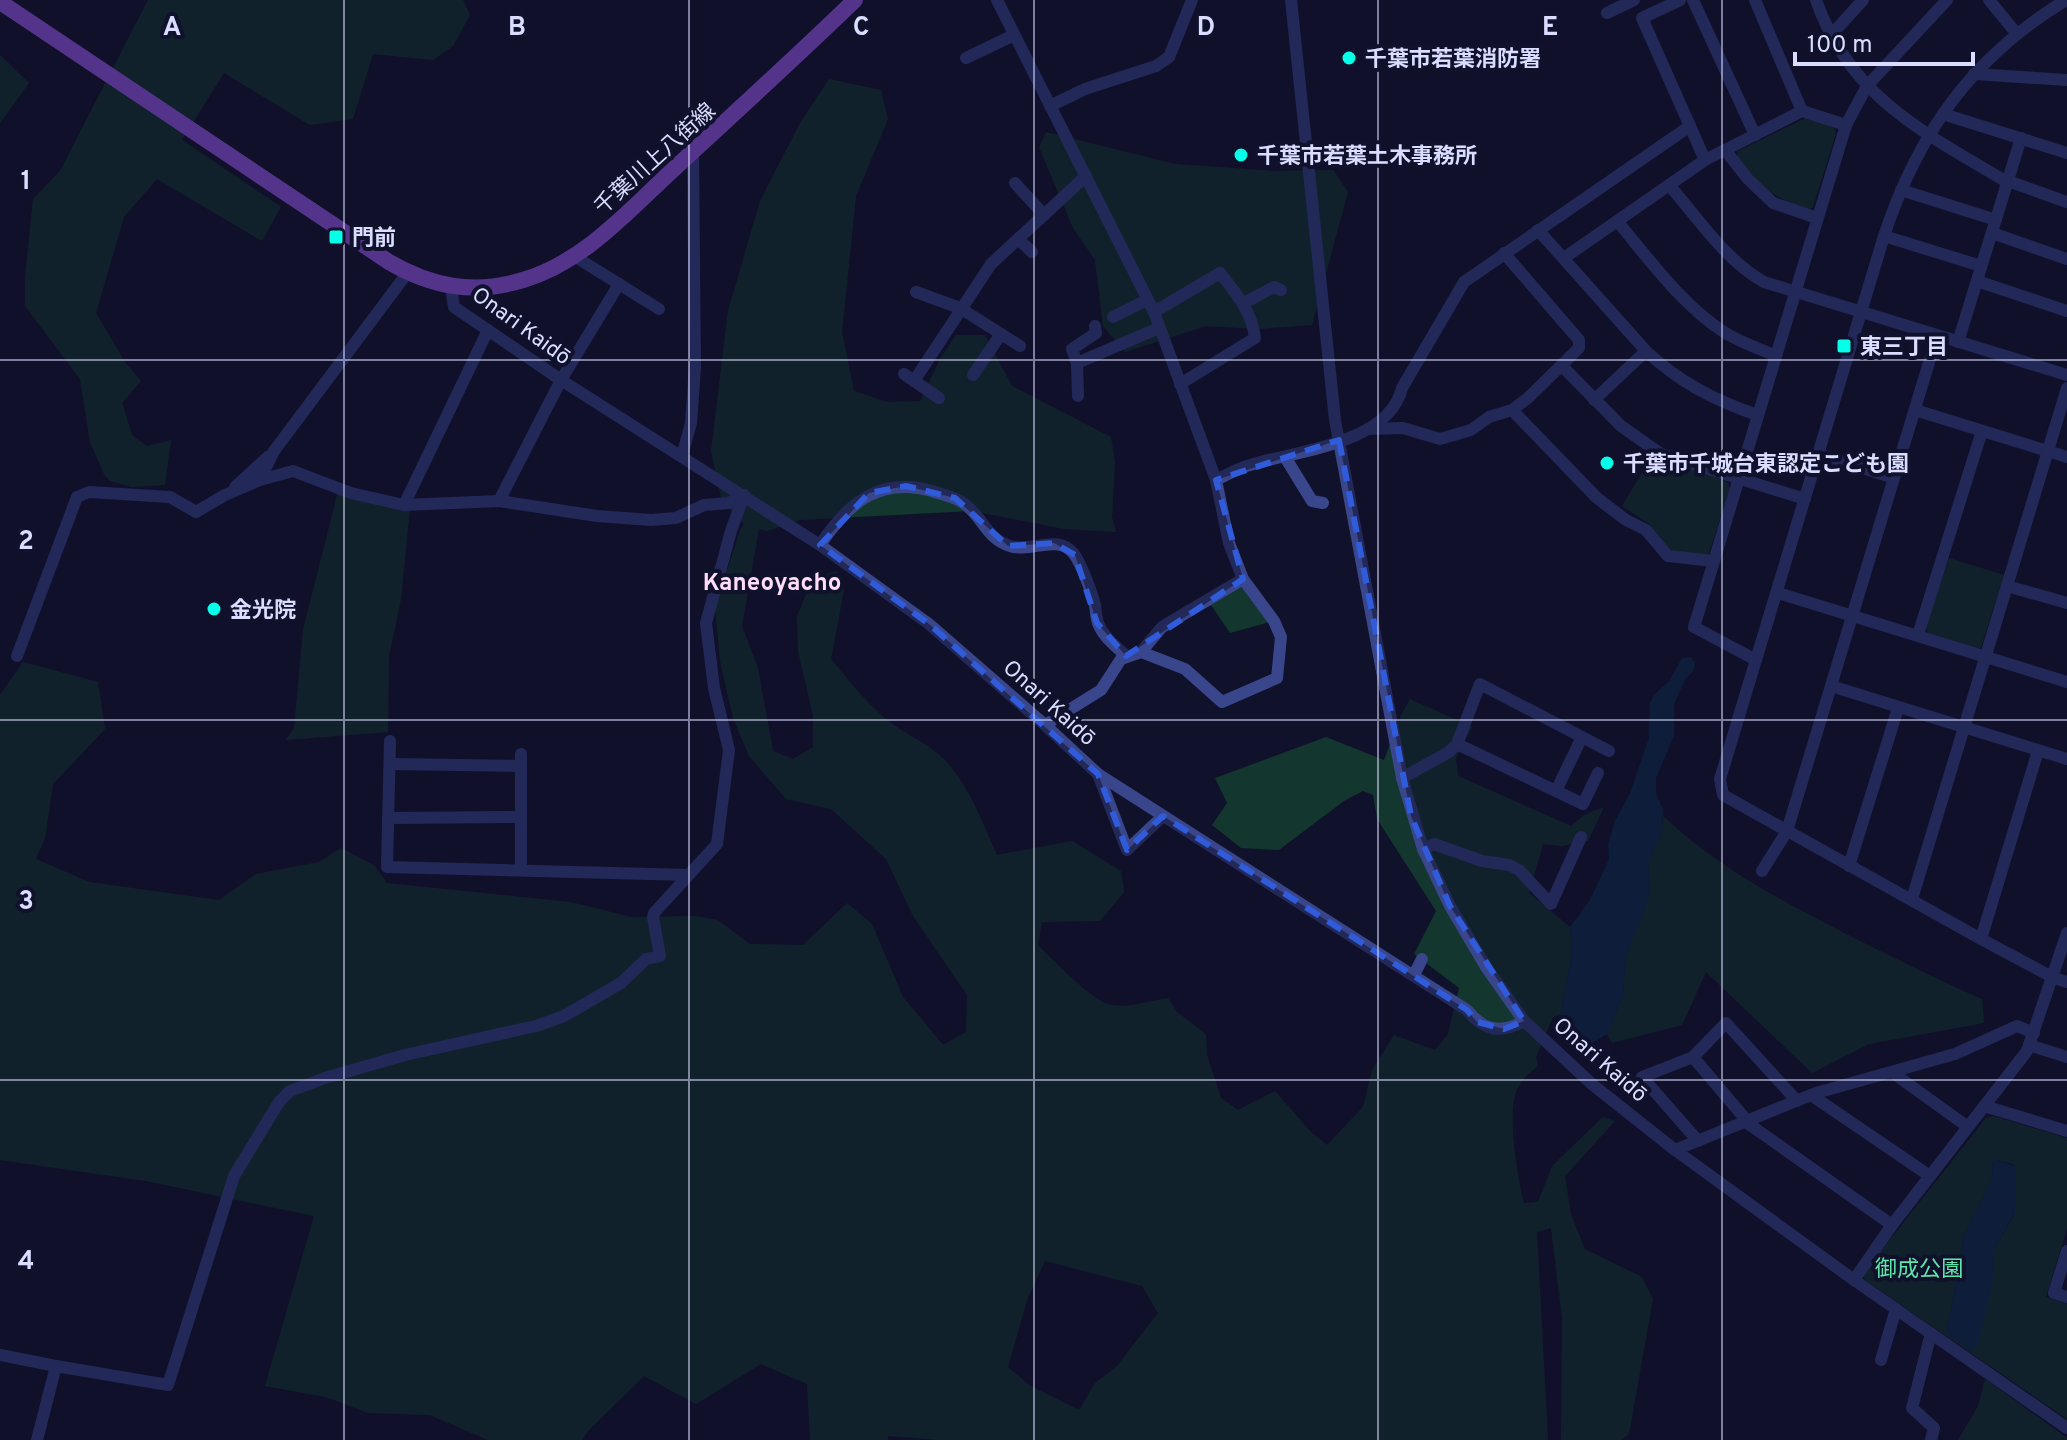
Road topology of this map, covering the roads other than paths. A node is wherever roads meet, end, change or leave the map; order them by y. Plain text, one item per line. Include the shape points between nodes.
1 (855, 0) edge
2 (997, 0) edge
3 (1192, 0) edge
4 (1291, 0) edge
5 (1634, 0) edge
6 (1680, 0) edge
7 (1693, 0) edge
8 (1755, 0) edge
9 (1816, 0) edge
10 (1863, 0) edge
11 (1947, 0) edge
12 (2066, 0) edge
13 (1991, 1) edge
14 (0, 2) edge
15 (1607, 13) dead end
16 (1832, 34) junction
17 (2017, 34) junction
18 (1014, 35) junction
19 (966, 58) dead end
20 (1974, 74) junction
21 (2067, 80) edge
22 (1867, 86) junction
23 (1050, 106) junction
24 (1802, 111) junction
25 (1943, 114) junction
26 (1846, 125) junction
27 (1690, 126) junction
28 (1927, 134) junction
29 (1755, 135) junction
30 (2021, 138) junction
31 (1725, 150) junction
32 (693, 151) junction
33 (2067, 153) edge
34 (1705, 160) junction
35 (1086, 176) junction
36 (2008, 182) junction
37 (1015, 183) dead end
38 (1669, 185) junction
39 (1901, 190) junction
40 (2067, 202) edge
41 (1044, 215) junction
42 (1817, 218) junction
43 (1996, 220) junction
44 (1617, 221) junction
45 (1538, 230) junction
46 (1992, 233) junction
47 (1884, 236) junction
48 (1018, 239) junction
49 (1032, 252) dead end
50 (1504, 253) junction
51 (574, 256) junction
52 (1564, 258) junction
53 (2067, 259) edge
54 (1981, 266) junction
55 (408, 272) junction
56 (1977, 281) junction
57 (619, 284) junction
58 (451, 287) junction
59 (1281, 290) dead end
60 (916, 292) dead end
61 (1795, 293) junction
62 (1244, 303) junction
63 (1150, 306) junction
64 (960, 308) junction
65 (659, 309) dead end
66 (2067, 311) edge
67 (1862, 312) junction
68 (1113, 317) dead end
69 (1095, 326) dead end
70 (1159, 328) junction
71 (488, 330) junction
72 (1001, 334) junction
73 (1937, 336) junction
74 (1958, 342) junction
75 (1020, 346) dead end
76 (1646, 351) junction
77 (1774, 355) junction
78 (1077, 363) junction
79 (1562, 366) junction
80 (973, 375) dead end
81 (2067, 375) edge
82 (561, 380) junction
83 (1180, 384) junction
84 (2067, 388) edge
85 (1078, 396) dead end
86 (939, 398) dead end
87 (1594, 400) junction
88 (1512, 410) junction
89 (1915, 410) junction
90 (1757, 415) junction
91 (1368, 429) junction
92 (1982, 431) junction
93 (1339, 440) junction
94 (274, 451) junction
95 (2049, 451) junction
96 (1819, 454) junction
97 (682, 456) junction
98 (1285, 457) junction
99 (2067, 457) edge
100 (1894, 478) junction
101 (260, 480) junction
102 (1216, 480) junction
103 (1738, 480) junction
104 (225, 495) junction
105 (744, 495) junction
106 (1805, 499) junction
107 (499, 501) junction
108 (1323, 503) dead end
109 (404, 505) junction
110 (820, 545) junction
111 (1713, 561) junction
112 (1243, 579) junction
113 (2007, 586) junction
114 (1778, 593) junction
115 (2067, 603) edge
116 (1852, 616) junction
117 (1918, 635) junction
118 (1141, 652) junction
119 (17, 656) dead end
120 (1126, 656) junction
121 (1986, 657) junction
122 (1756, 660) junction
123 (2067, 682) edge
124 (1831, 686) junction
125 (1898, 708) junction
126 (1045, 725) junction
127 (1963, 727) junction
128 (1582, 737) junction
129 (390, 741) dead end
130 (1457, 744) junction
131 (1609, 751) dead end
132 (2038, 751) junction
133 (2067, 759) edge
134 (390, 764) junction
135 (1598, 773) dead end
136 (1098, 774) junction
137 (1402, 778) junction
138 (1556, 791) junction
139 (1163, 816) junction
140 (521, 817) junction
141 (388, 818) junction
142 (1787, 831) junction
143 (1581, 837) dead end
144 (1423, 849) junction
145 (1849, 866) junction
146 (521, 870) junction
147 (1762, 871) dead end
148 (688, 875) junction
149 (1912, 899) junction
150 (2067, 933) edge
151 (1981, 939) junction
152 (1422, 959) dead end
153 (1414, 975) junction
154 (2054, 978) junction
155 (2067, 982) edge
156 (1524, 1021) junction
157 (2032, 1039) junction
158 (1693, 1057) junction
159 (2067, 1057) edge
160 (1893, 1073) junction
161 (1811, 1095) junction
162 (1797, 1101) junction
163 (1984, 1106) junction
164 (1747, 1122) junction
165 (1968, 1127) junction
166 (2067, 1131) edge
167 (1698, 1141) junction
168 (1675, 1150) junction
169 (1930, 1176) junction
170 (1892, 1225) junction
171 (2067, 1251) edge
172 (1854, 1280) junction
173 (2067, 1297) edge
174 (1896, 1309) junction
175 (1931, 1333) junction
176 (0, 1355) edge
177 (1881, 1360) dead end
178 (56, 1366) junction
179 (2067, 1428) edge
180 (37, 1440) edge
181 (1931, 1440) edge

1 - 32 main road, 千葉川上八街線
2 - 18 street
3 - 23 street via 1169,57
4 - 93 street
5 - 15 street
6 - 27 street via 1642,18
7 - 29 street
8 - 24 street
9 - 16 street
10 - 16 street
11 - 22 street
12 - 17 street
13 - 17 street
14 - 55 main road, Onari Kaidō
16 - 22 street
17 - 20 street
18 - 19 street
18 - 23 street
20 - 21 street
20 - 25 street
22 - 26 street
22 - 28 street
23 - 35 street
24 - 26 street
24 - 29 street
25 - 28 street
25 - 30 street
26 - 42 street
27 - 34 street
27 - 45 street
28 - 36 street
28 - 39 street
29 - 31 street
30 - 33 street
30 - 36 street
31 - 34 street
31 - 42 street via 1773,203
32 - 51 main road, 千葉川上八街線
32 - 97 street via 695,367 691,423
34 - 38 street
35 - 41 street
35 - 63 street
36 - 40 street
36 - 43 street
37 - 41 street
38 - 44 street
38 - 61 street via 1748,272
39 - 43 street
39 - 47 street
41 - 48 street
42 - 61 street
43 - 46 street
44 - 52 street
44 - 77 street via 1706,319
45 - 50 street
45 - 52 street
46 - 53 street
46 - 54 street
47 - 54 street
47 - 67 street
48 - 49 street
48 - 64 street via 991,264
50 - 79 street via 1579,340 1579,348
50 - 91 street via 1464,282 1402,388 1399,403
51 - 57 street
51 - 58 main road, 千葉川上八街線 via 521,281
52 - 76 street
54 - 56 street
55 - 58 main road, Onari Kaidō
55 - 94 street
56 - 66 street
56 - 74 street
57 - 65 street
57 - 82 street
58 - 71 street, Onari Kaidō via 454,307
59 - 62 street via 1274,287
60 - 64 street
61 - 67 street
61 - 77 street
62 - 63 street via 1220,273
62 - 83 street via 1255,338
63 - 68 street
63 - 70 street
64 - 72 street
64 - 86 street via 909,377
67 - 73 street
67 - 96 street
69 - 78 street via 1096,333 1072,349
70 - 78 street
70 - 83 street
71 - 82 street, Onari Kaidō
71 - 109 street
72 - 75 street
72 - 80 street
73 - 74 street
73 - 89 street
74 - 81 street
76 - 87 street
76 - 90 street via 1701,393
77 - 90 street
78 - 85 street
79 - 87 street
79 - 88 street
82 - 97 street, Onari Kaidō
82 - 107 street
83 - 102 street
84 - 95 street
87 - 103 street via 1661,454
88 - 91 street via 1440,439 1403,428
88 - 111 street via 1597,498 1646,530 1668,556
89 - 92 street
89 - 100 street
90 - 103 street
91 - 93 street
92 - 95 street
92 - 117 street
93 - 98 street
93 - 137 street
94 - 101 street
94 - 104 street
95 - 99 street
95 - 113 street
96 - 100 street
96 - 106 street
97 - 105 street, Onari Kaidō
98 - 102 street
98 - 108 street via 1312,501
100 - 116 street
101 - 104 street
101 - 109 street via 293,471 351,493
102 - 112 street via 1229,543
103 - 106 street
103 - 111 street
104 - 119 street via 196,512 170,497 89,492 77,497
105 - 107 street via 676,518 651,520
105 - 110 street, Onari Kaidō
105 - 148 street via 706,623 729,750 723,807 717,844
106 - 114 street
107 - 109 street
110 - 120 street via 869,493 906,486 955,498 1008,546 1054,543 1075,555 1097,623
110 - 126 street, Onari Kaidō via 929,624
111 - 122 street via 1694,627
112 - 118 street via 1162,627
112 - 118 street via 1281,637 1277,678 1222,702 1185,669
113 - 115 street
113 - 121 street
114 - 116 street
114 - 122 street
116 - 117 street
116 - 124 street
117 - 121 street
118 - 120 street
120 - 126 street via 1101,690
121 - 123 street
121 - 127 street
122 - 142 street via 1720,788 1723,795
124 - 125 street
124 - 142 street
125 - 127 street
125 - 145 street
126 - 136 street, Onari Kaidō
127 - 132 street
127 - 149 street
128 - 130 street via 1480,684
128 - 131 street
128 - 138 street
129 - 134 street
130 - 137 street
130 - 138 street
132 - 133 street
132 - 151 street
134 - 140 street via 521,760
134 - 141 street
135 - 138 street via 1583,804
136 - 139 street, Onari Kaidō
136 - 139 street via 1127,850
137 - 144 street
139 - 153 street, Onari Kaidō
140 - 141 street
140 - 146 street
141 - 146 street via 387,867
142 - 145 street
142 - 147 street
143 - 144 street via 1551,904 1509,865 1434,844
144 - 156 street via 1467,936
145 - 149 street
146 - 148 street
148 - 178 street via 653,917 660,956 646,959 603,996 536,1026 405,1055 290,1091 234,1176 168,1385
149 - 151 street
150 - 154 street
151 - 154 street
152 - 153 street
153 - 156 street, Onari Kaidō via 1485,1026 1504,1029
154 - 155 street
154 - 157 street
156 - 168 street, Onari Kaidō
157 - 159 street
157 - 160 street via 2017,1026 1955,1054
157 - 163 street
158 - 162 street via 1726,1023
158 - 164 street
158 - 167 street via 1642,1077
160 - 161 street
160 - 165 street
161 - 162 street
161 - 169 street
162 - 164 street
163 - 165 street
163 - 166 street
164 - 167 street
164 - 170 street
165 - 169 street
167 - 168 street
168 - 172 street, Onari Kaidō
169 - 170 street
170 - 172 street
171 - 173 street via 2054,1293
172 - 174 street, Onari Kaidō
174 - 175 street, Onari Kaidō
174 - 177 street
175 - 179 street, Onari Kaidō
175 - 181 street via 1912,1408 1934,1428
176 - 178 street
178 - 180 street

